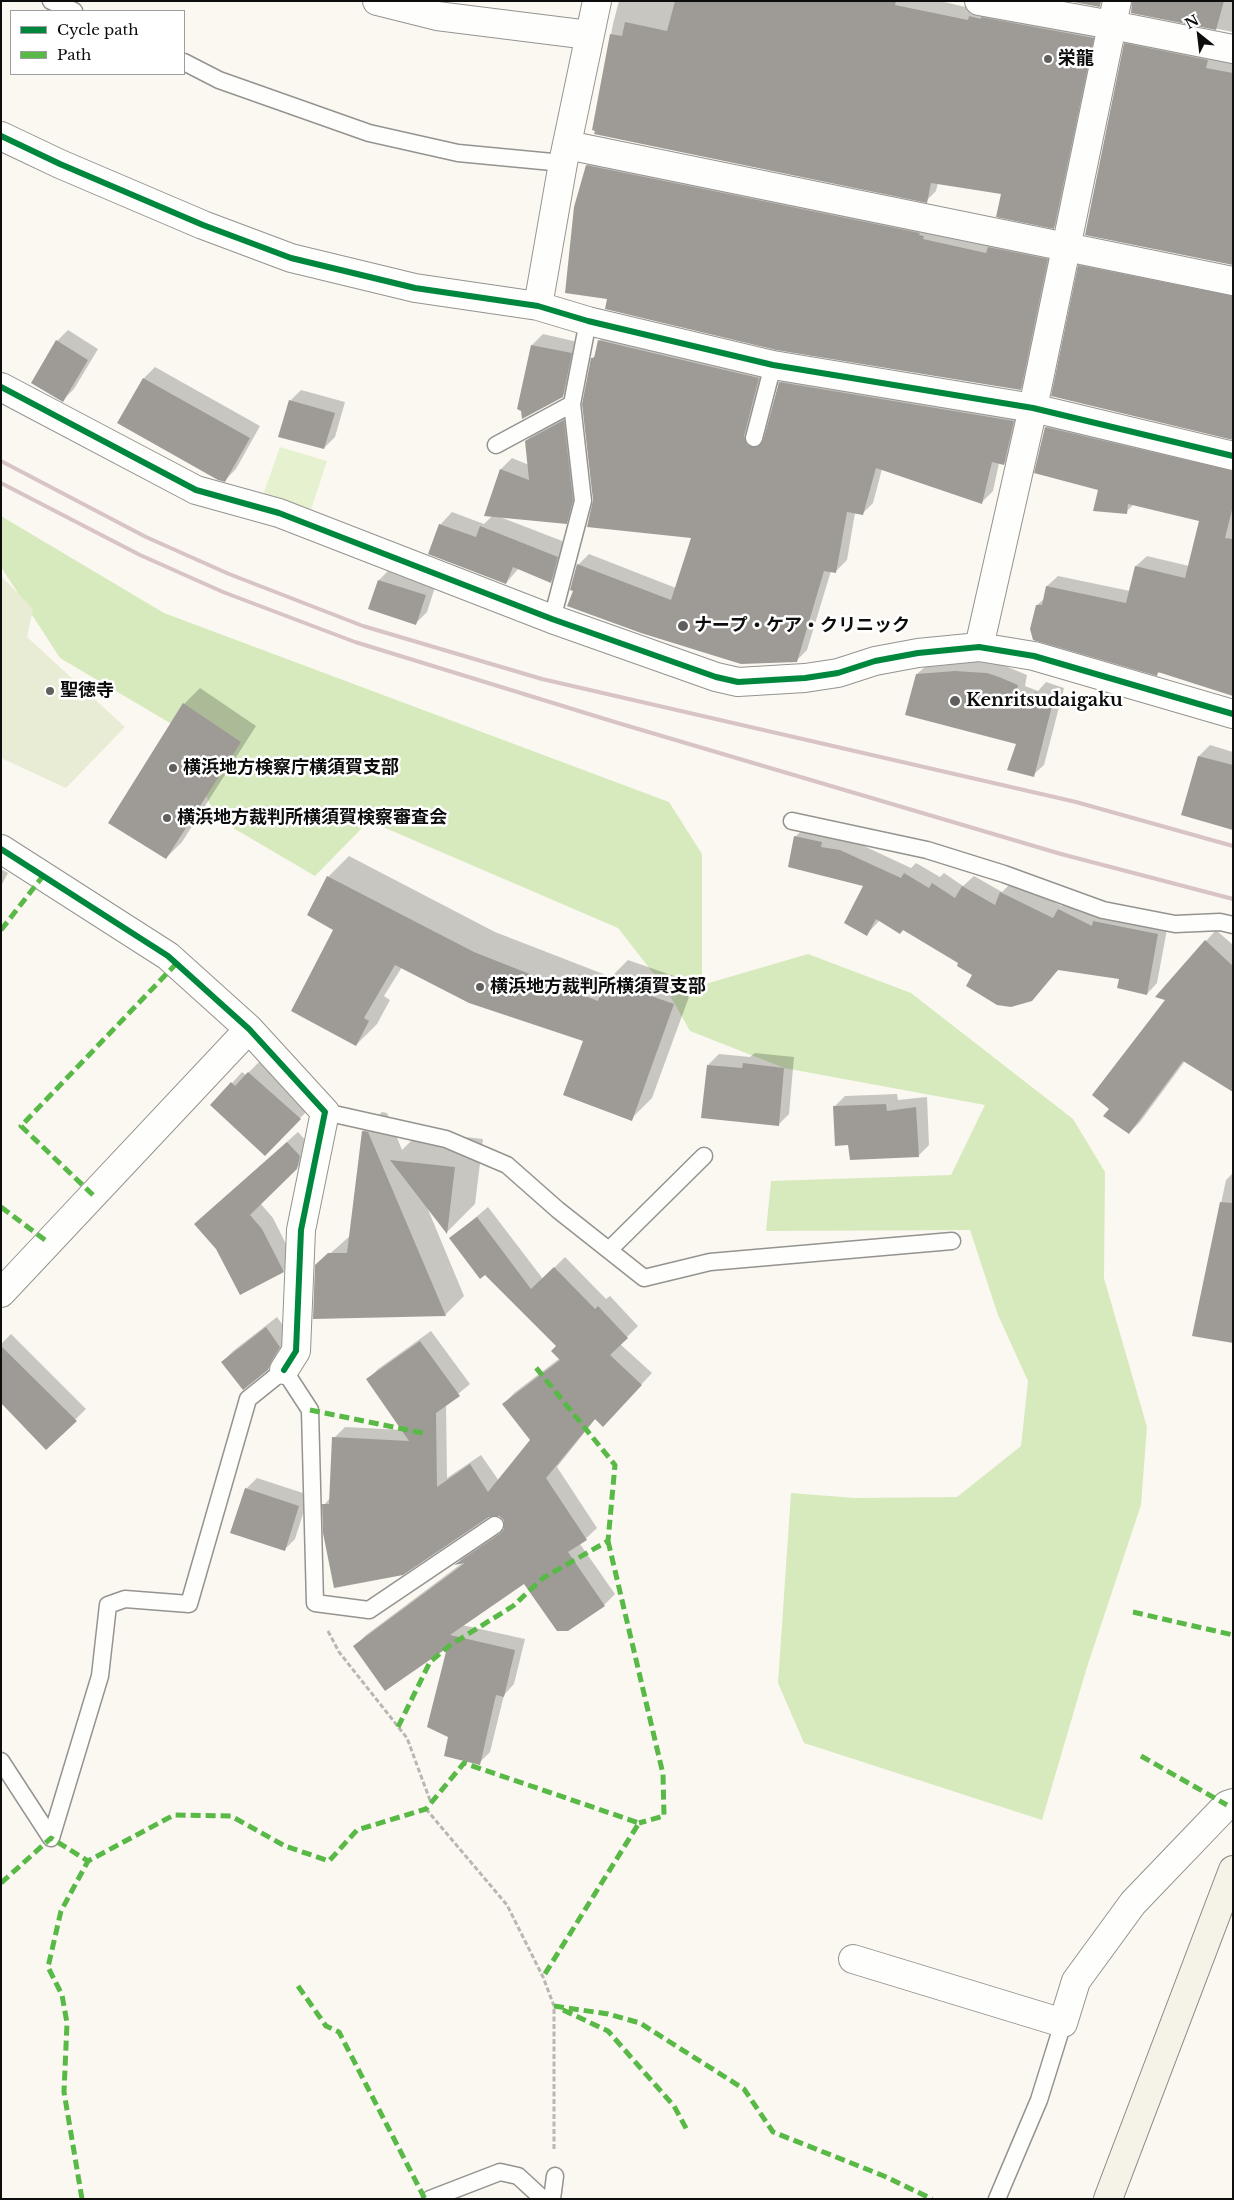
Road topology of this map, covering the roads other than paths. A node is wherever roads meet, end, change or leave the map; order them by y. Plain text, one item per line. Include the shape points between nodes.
1 (51, 1) edge
2 (377, 1) edge
3 (597, 1) edge
4 (979, 1) edge
5 (72, 10) edge
6 (1114, 13) edge
7 (589, 35) junction
8 (1233, 49) edge
9 (185, 63) edge
10 (1, 136) edge
11 (565, 154) junction
12 (1066, 246) junction
13 (1233, 281) edge
14 (538, 306) junction
15 (588, 321) junction
16 (773, 365) junction
17 (1, 387) edge
18 (572, 404) junction
19 (1033, 408) junction
20 (754, 438) dead end
21 (496, 445) dead end
22 (1233, 456) edge
23 (552, 619) junction
24 (979, 647) junction
25 (1233, 714) edge
26 (792, 821) dead end
27 (1, 849) edge
28 (1233, 925) edge
29 (249, 1029) junction
30 (325, 1112) junction
31 (704, 1156) dead end
32 (952, 1241) dead end
33 (609, 1250) junction
34 (1, 1293) edge
35 (284, 1370) junction
36 (495, 1525) dead end
37 (1, 1761) edge
38 (1233, 1803) edge
39 (1233, 1870) edge
40 (1225, 1916) edge
41 (853, 1959) dead end
42 (1063, 2023) junction
43 (555, 2176) road end
44 (430, 2199) edge
45 (543, 2199) edge
46 (552, 2199) edge
47 (997, 2199) edge
48 (1108, 2199) edge

1 - 5 lane
2 - 7 street via 437,16
3 - 7 street
4 - 6 street
6 - 8 street
6 - 12 street
7 - 11 street
9 - 11 lane via 219,80 369,133 458,153
10 - 14 street via 194,221 291,258 415,288
11 - 12 street
11 - 14 street
12 - 13 street
12 - 19 street
14 - 15 street
15 - 16 street
15 - 18 lane
16 - 19 street
16 - 20 lane
17 - 23 street via 196,490 279,513
18 - 21 lane
18 - 23 lane via 583,500
19 - 22 street
19 - 24 street
23 - 24 street via 738,682 804,678 838,673 918,652
24 - 25 street via 1034,656
26 - 28 lane via 927,850 1103,910 1175,924 1220,922
27 - 29 street via 168,956
29 - 30 street
29 - 34 street
30 - 33 lane via 446,1139 508,1165
30 - 35 street via 301,1230 296,1351
31 - 33 lane
32 - 33 lane via 710,1262 644,1278
35 - 36 lane via 310,1410 314,1603 369,1610
35 - 37 lane via 248,1399 189,1604 125,1599 108,1605 100,1676 52,1838
38 - 42 street via 1227,1805 1133,1904 1076,1981
39 - 40 street
40 - 48 street
41 - 42 street
42 - 47 lane via 1040,2100
43 - 46 lane
44 - 45 lane via 500,2172 518,2176

